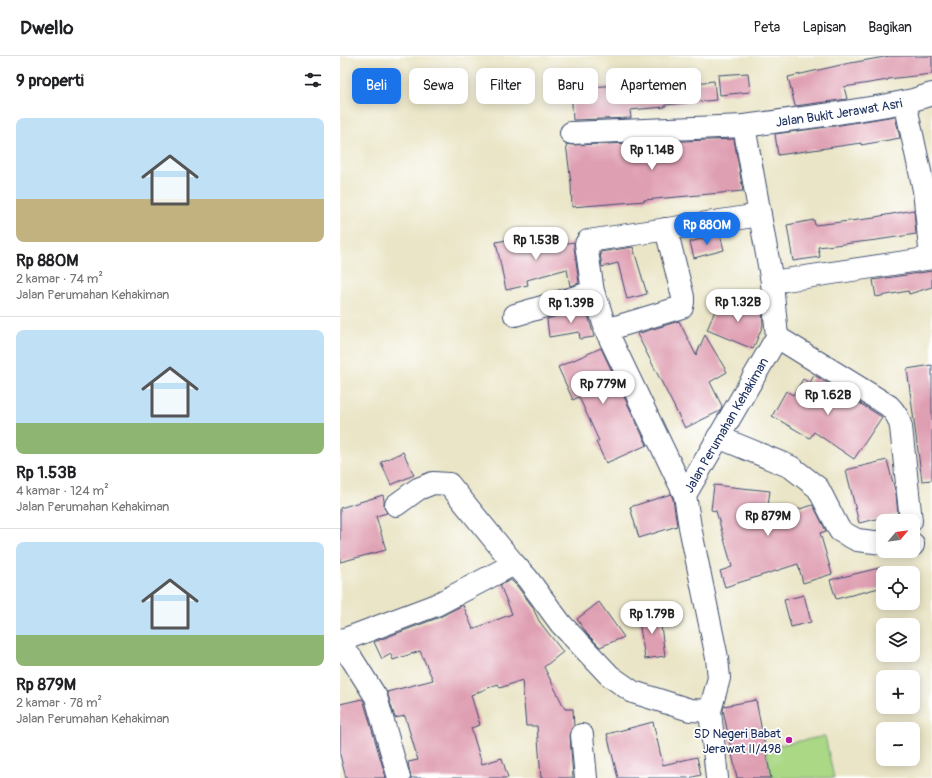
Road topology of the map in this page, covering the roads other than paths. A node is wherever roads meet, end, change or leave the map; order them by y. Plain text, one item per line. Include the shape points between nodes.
1 (932, 94) edge
2 (905, 102) junction
3 (744, 126) junction
4 (571, 134) dead end
5 (760, 215) junction
6 (666, 229) junction
7 (932, 258) edge
8 (772, 282) junction
9 (593, 292) junction
10 (515, 315) dead end
11 (606, 330) junction
12 (777, 337) junction
13 (718, 437) junction
14 (685, 495) junction
15 (396, 505) dead end
16 (910, 514) edge
17 (876, 542) edge
18 (514, 564) junction
19 (340, 641) edge
20 (340, 645) edge
21 (710, 711) junction
22 (582, 736) dead end
23 (399, 778) edge
24 (586, 778) edge
25 (718, 778) edge

1 - 2 street, Jalan Bukit Jerawat Asri
2 - 3 street, Jalan Bukit Jerawat Asri
2 - 7 street via 924,190
3 - 4 street
3 - 5 street
5 - 6 street
5 - 8 street
6 - 9 street via 588,241 586,244
6 - 11 street via 683,297 682,307
7 - 8 street
8 - 12 street
9 - 10 street
9 - 11 street
11 - 14 street
12 - 13 street, Jalan Perumahan Kehakiman
12 - 16 street via 889,406 896,414 901,427
13 - 14 street, Jalan Perumahan Kehakiman
13 - 17 street via 791,467 818,488 840,531 857,540
14 - 21 street, Jalan Perumahan Kehakiman via 717,658 718,678
15 - 18 street via 418,489 432,483 449,484
18 - 19 street via 436,605
18 - 21 street via 561,624 610,676 632,692 690,710
20 - 23 street via 376,697
21 - 25 street, Jalan Perumahan Kehakiman
22 - 24 street

